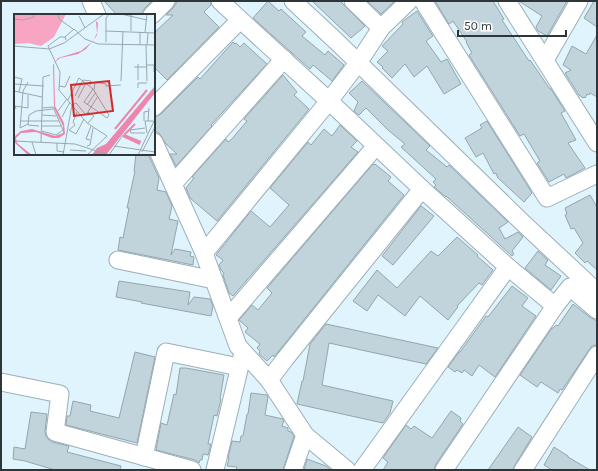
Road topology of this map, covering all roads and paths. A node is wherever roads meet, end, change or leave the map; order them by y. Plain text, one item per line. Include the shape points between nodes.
1 (91, 1) edge
2 (166, 1) edge
3 (220, 1) edge
4 (293, 1) edge
5 (353, 1) edge
6 (409, 1) edge
7 (423, 1) edge
8 (507, 1) edge
9 (579, 1) edge
10 (97, 14) edge
11 (153, 14) edge
12 (240, 20) junction
13 (382, 28) junction
14 (284, 60) junction
15 (545, 60) junction
16 (358, 64) junction
17 (329, 101) junction
18 (155, 106) edge
19 (597, 143) edge
20 (155, 144) edge
21 (376, 146) junction
22 (597, 174) edge
23 (173, 184) junction
24 (422, 189) junction
25 (204, 253) junction
26 (118, 260) dead end
27 (508, 267) junction
28 (214, 280) junction
29 (597, 292) edge
30 (555, 306) junction
31 (597, 310) edge
32 (228, 318) junction
33 (597, 355) edge
34 (241, 359) junction
35 (269, 380) junction
36 (1, 382) edge
37 (305, 435) junction
38 (144, 457) junction
39 (192, 470) edge
40 (215, 470) edge
41 (294, 470) edge
42 (347, 470) edge
43 (362, 470) edge
44 (444, 470) edge
45 (523, 470) edge

1 - 10 street
2 - 11 street
3 - 12 street
4 - 16 street
5 - 13 street
6 - 13 street
7 - 22 street via 547,198
8 - 15 street
9 - 15 street
12 - 14 street
12 - 18 street
13 - 16 street
14 - 17 street
14 - 23 street
15 - 19 street
16 - 17 street
16 - 29 street
17 - 21 street
17 - 25 street
20 - 23 street
21 - 24 street
21 - 32 street
23 - 25 street
24 - 27 street
24 - 35 street
25 - 28 street
26 - 28 street
27 - 30 street
27 - 43 street
28 - 32 street
30 - 31 street via 570,287
30 - 44 street
32 - 34 street
33 - 45 street
34 - 35 street
34 - 38 street via 166,352
34 - 40 street
35 - 37 street
36 - 38 street via 60,394 55,432
37 - 41 street
37 - 42 street
38 - 39 street

